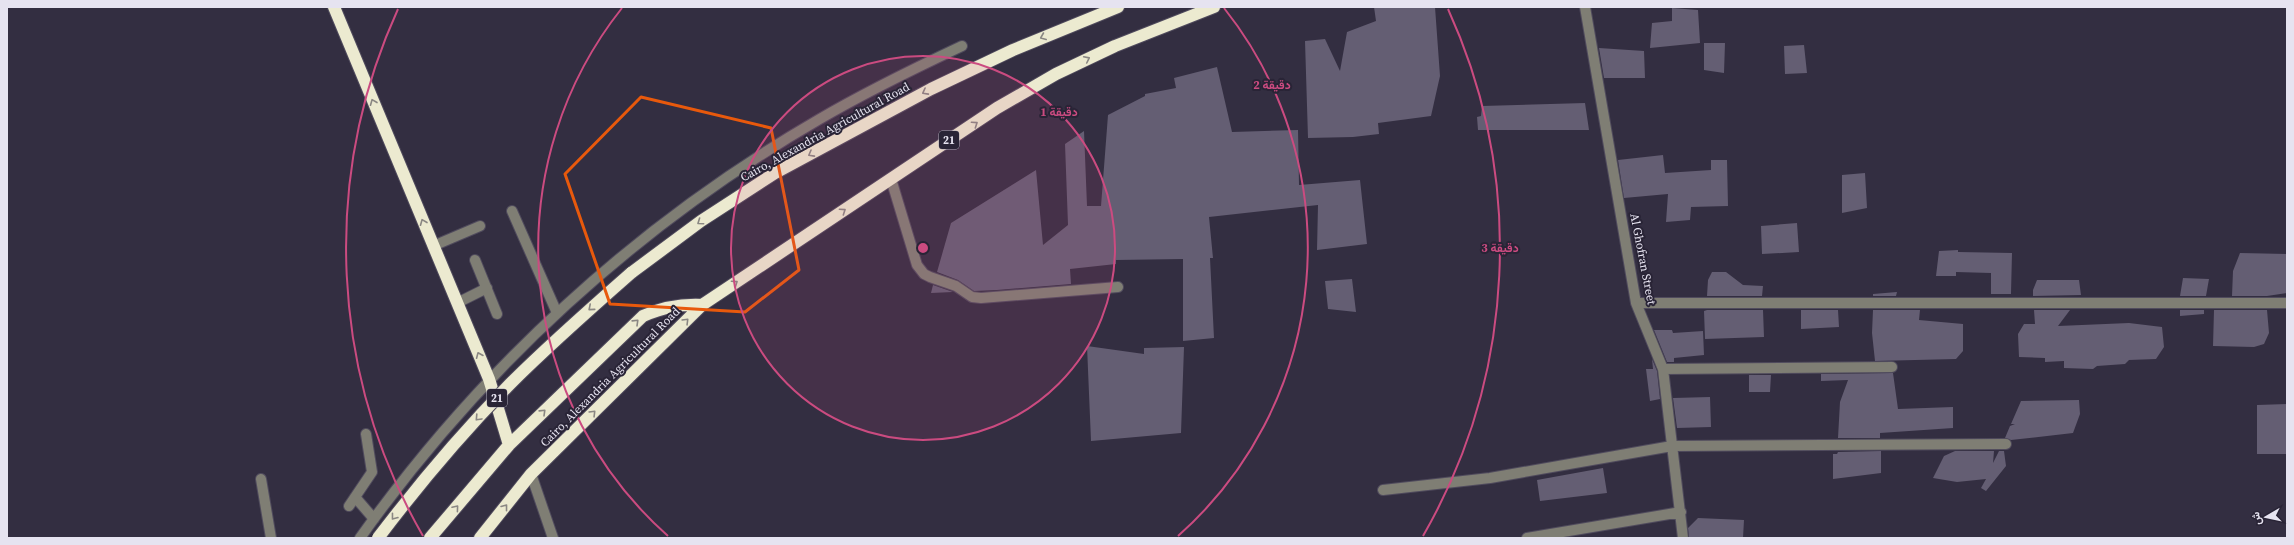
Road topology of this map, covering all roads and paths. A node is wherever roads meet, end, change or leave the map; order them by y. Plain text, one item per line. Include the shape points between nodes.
1 (334, 7) edge
2 (1118, 7) edge
3 (1214, 7) edge
4 (1585, 7) edge
5 (962, 46) dead end
6 (891, 179) junction
7 (512, 211) dead end
8 (480, 226) dead end
9 (433, 246) junction
10 (475, 260) dead end
11 (1118, 287) dead end
12 (487, 288) junction
13 (457, 303) junction
14 (1636, 303) junction
15 (2287, 303) edge
16 (702, 305) junction
17 (557, 313) junction
18 (497, 314) dead end
19 (1892, 367) dead end
20 (1663, 369) junction
21 (489, 379) junction
22 (366, 434) dead end
23 (2006, 444) dead end
24 (509, 445) junction
25 (1672, 446) junction
26 (531, 474) junction
27 (261, 479) dead end
28 (1383, 490) dead end
29 (1681, 512) junction
30 (374, 519) junction
31 (485, 536) edge
32 (271, 538) edge
33 (360, 538) edge
34 (378, 538) edge
35 (430, 538) edge
36 (553, 538) edge
37 (1527, 538) edge
38 (1683, 538) edge

9 -> 1 highway
2 -> 34 highway, Cairo, Alexandria Agricultural Road / 21, bridge via 1013,50 938,86 775,173 701,221 631,273 569,327 510,384 456,443
6 -> 3 highway, Cairo, Alexandria Agricultural Road / 21 via 997,108 1056,74 1114,46
4 - 14 street, Al Ghofran Street
5 - 17 street via 817,120 748,163 647,237
6 - 11 street via 920,270 930,277 956,286 972,297
16 -> 6 highway, Cairo, Alexandria Agricultural Road / 21
7 - 17 street
8 - 9 street
9 - 13 highway
10 - 12 street
12 - 13 street
12 - 18 street
21 -> 13 highway
14 - 15 street
14 - 20 street, Al Ghofran Street
24 -> 16 highway via 643,316 662,308 682,304
26 -> 16 highway, Cairo, Alexandria Agricultural Road / 21
17 - 21 street
19 - 20 street
20 - 25 street, Al Ghofran Street
21 - 24 highway
21 - 30 street via 449,424
22 - 30 street via 372,472 352,502
23 - 25 street
35 -> 24 highway
25 - 28 street via 1490,478
25 - 29 street, Al Ghofran Street
31 -> 26 highway, Cairo, Alexandria Agricultural Road / 21
26 - 36 street
27 - 32 street
29 - 37 street
29 - 38 street, Al Ghofran Street
30 - 33 street

